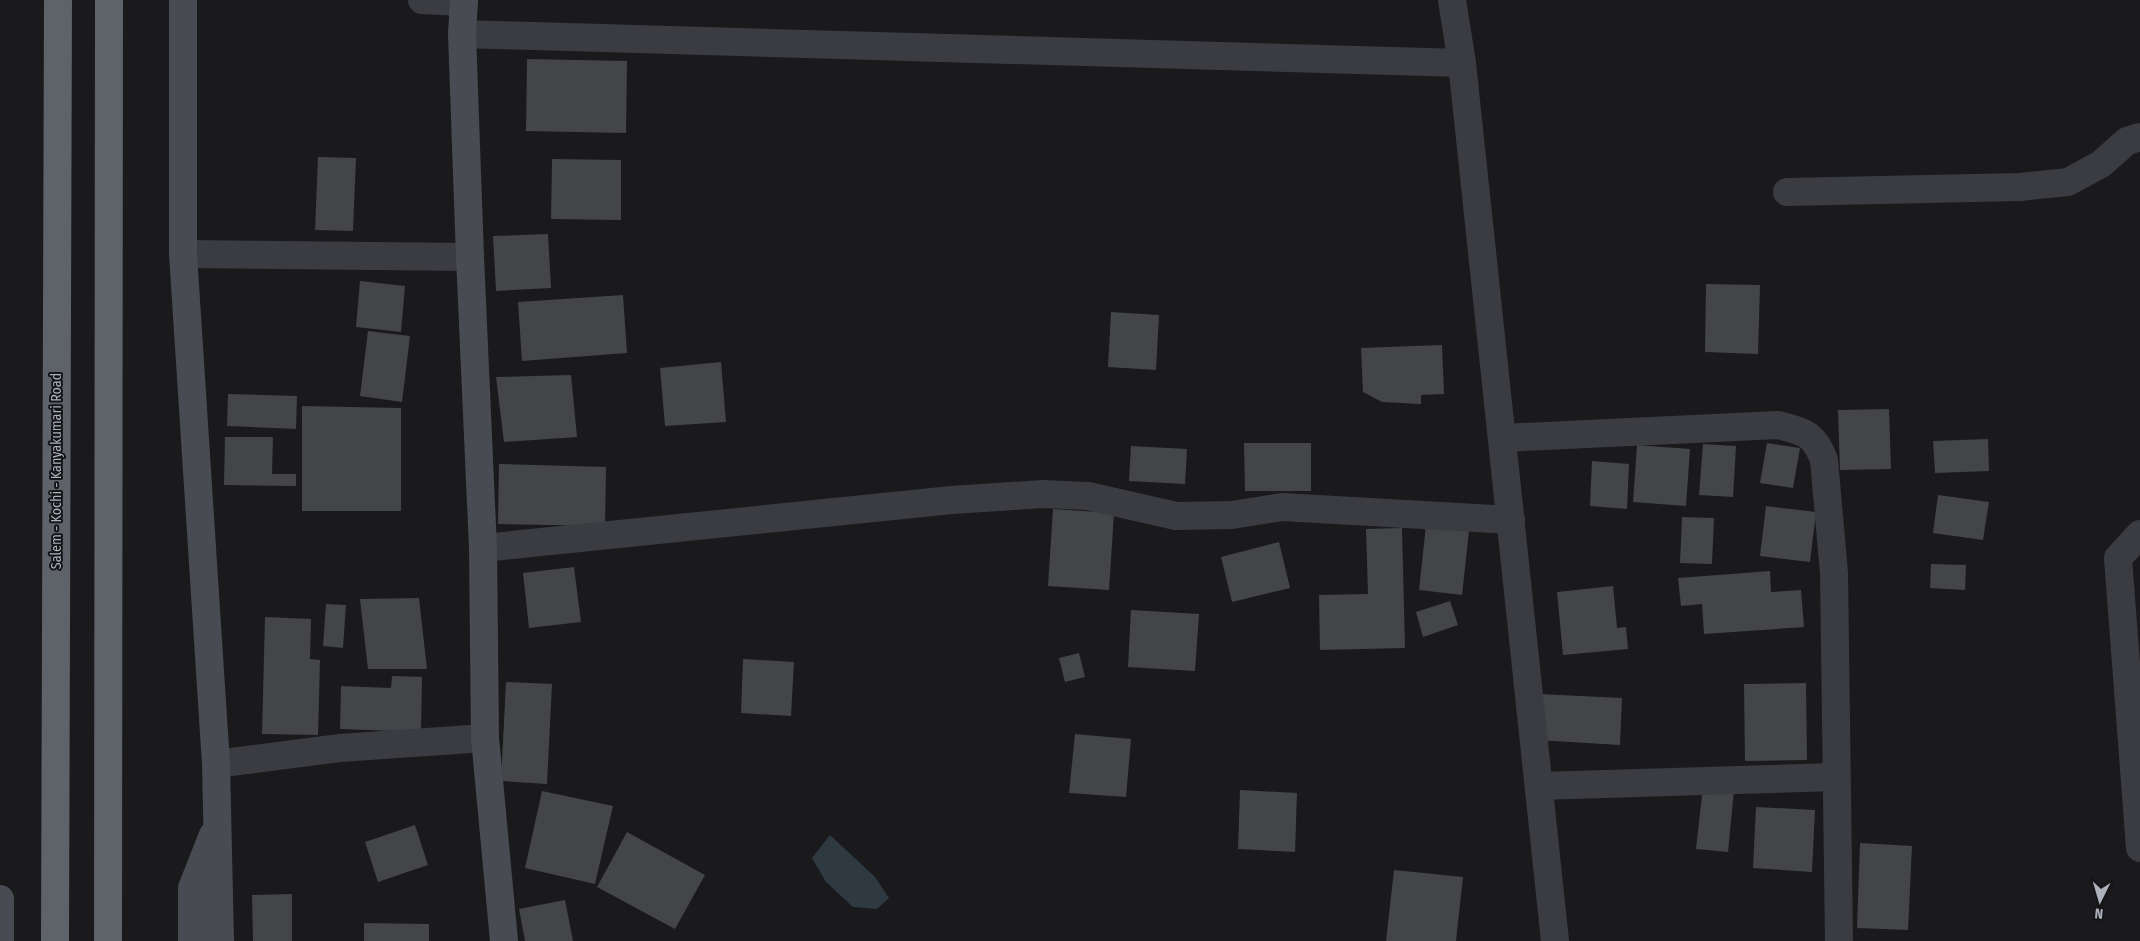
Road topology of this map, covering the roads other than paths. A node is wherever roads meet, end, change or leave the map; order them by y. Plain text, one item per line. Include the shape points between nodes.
1 (58, 0) edge
2 (109, 0) edge
3 (183, 0) edge
4 (422, 0) edge
5 (1452, 0) edge
6 (464, 1) edge
7 (462, 34) junction
8 (1462, 63) junction
9 (2140, 137) edge
10 (1787, 192) dead end
11 (183, 254) junction
12 (470, 257) junction
13 (1502, 438) junction
14 (1511, 520) junction
15 (2140, 534) edge
16 (483, 548) junction
17 (485, 738) junction
18 (216, 764) junction
19 (1836, 777) junction
20 (1539, 786) junction
21 (217, 824) junction
22 (2140, 848) edge
23 (0, 899) edge
24 (0, 941) edge
25 (55, 941) edge
26 (108, 941) edge
27 (192, 941) edge
28 (220, 941) edge
29 (504, 941) edge
30 (1555, 941) edge
31 (1839, 941) edge

1 - 25 highway, Salem - Kochi - Kanyakumari Road
2 - 26 highway
3 - 11 main road
4 - 6 street
5 - 8 street
6 - 7 main road
7 - 8 street
7 - 12 main road
8 - 13 street
9 - 10 street via 2127,141 2101,164 2068,182 2020,187
11 - 12 street
11 - 18 main road
12 - 16 main road
13 - 14 street
13 - 19 street via 1778,425 1806,433 1819,446 1824,460 1834,573
14 - 16 street via 1282,507 1232,515 1176,516 1088,496 1043,494 952,500
14 - 20 street
15 - 22 street via 2118,558
16 - 17 main road
17 - 18 street via 340,748
17 - 29 main road
18 - 21 main road
19 - 20 street
19 - 31 street
20 - 30 street
21 - 27 main road via 192,888
21 - 28 main road
23 - 24 main road

